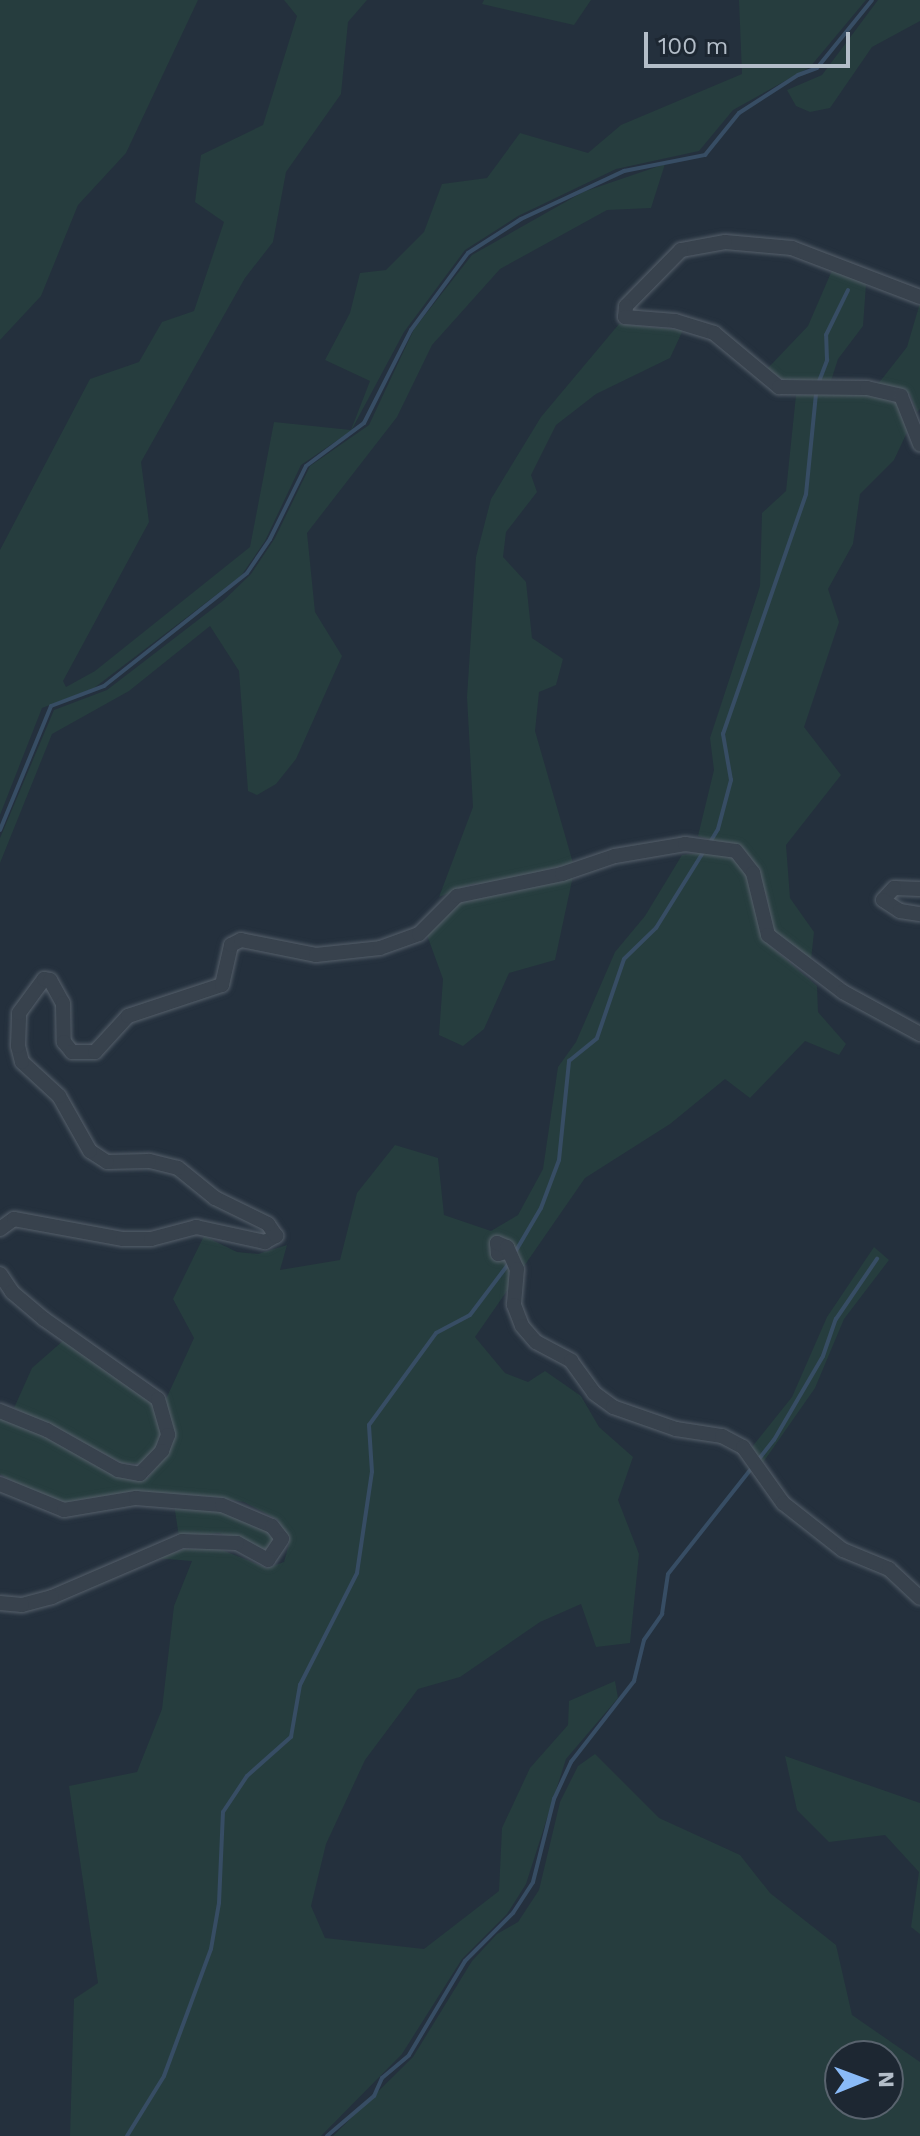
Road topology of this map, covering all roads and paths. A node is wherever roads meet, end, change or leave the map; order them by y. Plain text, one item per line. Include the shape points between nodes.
1 (920, 297) edge
2 (920, 444) edge
3 (920, 889) edge
4 (920, 914) edge
5 (920, 1034) edge
6 (0, 1229) edge
7 (506, 1252) dead end
8 (0, 1274) edge
9 (0, 1411) edge
10 (0, 1484) edge
11 (920, 1598) edge
12 (0, 1603) edge

1 - 2 street via 792,248 712,243 681,250 626,306 625,317 675,321 714,333 779,387 867,388 901,396
3 - 4 street via 894,888 883,900 900,911
5 - 6 street via 843,992 768,935 753,873 736,851 685,844 615,856 562,874 457,896 419,934 380,948 316,955 241,940 231,945 222,985 128,1016 95,1052 72,1052 64,1042 63,1003 50,980 44,979 19,1013 22,1062 59,1096 90,1151 107,1162 149,1161 178,1168 215,1198 268,1224 276,1236 265,1242 196,1227 151,1239 123,1239 14,1219
7 - 11 street via 517,1269 514,1305 522,1326 536,1342 571,1361 594,1393 613,1407 676,1429 722,1436 743,1447 783,1503 843,1550 889,1569
8 - 9 street via 12,1292 44,1319 158,1399 168,1435 162,1451 140,1474 118,1470 47,1430
10 - 12 street via 64,1510 136,1498 198,1500 253,1516 282,1539 268,1560 237,1543 182,1541 52,1597 22,1605

